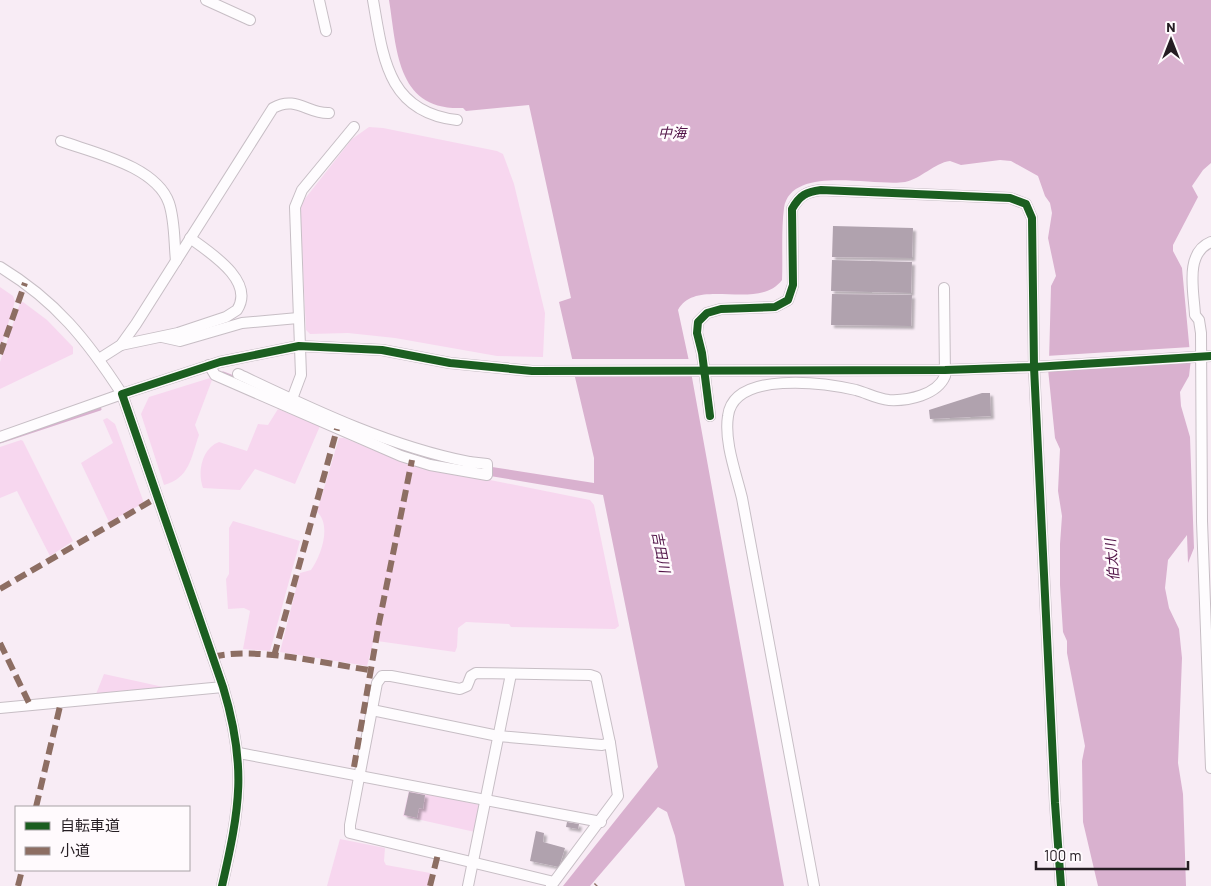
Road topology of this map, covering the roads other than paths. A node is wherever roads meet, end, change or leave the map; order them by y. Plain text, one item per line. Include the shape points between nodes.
1 (206, 0) edge
2 (319, 0) edge
3 (374, 0) edge
4 (250, 20) dead end
5 (326, 31) dead end
6 (329, 113) dead end
7 (457, 120) dead end
8 (354, 127) dead end
9 (61, 141) dead end
10 (190, 238) junction
11 (1211, 242) edge
12 (176, 261) junction
13 (0, 267) edge
14 (944, 288) dead end
15 (298, 318) junction
16 (161, 337) junction
17 (121, 345) junction
18 (299, 346) junction
19 (1206, 356) edge
20 (100, 360) junction
21 (210, 365) junction
22 (1034, 368) junction
23 (699, 369) junction
24 (945, 370) junction
25 (238, 374) dead end
26 (122, 394) junction
27 (292, 399) junction
28 (710, 416) dead end
29 (339, 424) junction
30 (0, 437) edge
31 (487, 468) dead end
32 (510, 674) junction
33 (223, 686) junction
34 (0, 708) edge
35 (372, 710) junction
36 (498, 736) junction
37 (610, 743) junction
38 (239, 753) junction
39 (1211, 768) edge
40 (359, 776) junction
41 (485, 799) junction
42 (601, 822) junction
43 (474, 862) junction
44 (553, 884) edge
45 (222, 886) edge
46 (468, 886) edge
47 (814, 886) edge
48 (1061, 886) edge

1 - 4 street
2 - 5 street
3 - 7 street via 388,67 398,90 414,107
6 - 10 street via 295,104 273,108
8 - 15 street via 302,190 297,201
9 - 12 street via 138,170 156,182 169,203
10 - 12 street
10 - 16 street via 216,257 233,275 240,288 240,306 226,317
11 - 19 street via 1197,252 1193,264 1195,316
12 - 17 street
13 - 20 street via 55,307
14 - 24 street
15 - 16 street via 242,323 180,341
15 - 18 street
16 - 17 street
17 - 20 street
18 - 21 street via 268,350
18 - 23 street via 382,350 450,363 532,371
18 - 27 street via 300,380
19 - 22 street
19 - 39 street via 1204,577
20 - 26 street
21 - 26 street
21 - 29 street via 215,375
22 - 23 street via 1032,218 1026,204 1010,198 821,190 806,192 792,209 793,285 788,300 775,307 721,309 707,313 697,328
22 - 24 street
22 - 48 street
23 - 24 street
23 - 28 street
24 - 47 street via 943,381 932,391 896,400 830,386 778,383 757,386 734,401 728,414 728,435
25 - 27 street
26 - 30 street
26 - 33 street
27 - 29 street
29 - 31 street via 411,460 468,467 487,475
32 - 35 street via 473,674 467,686 460,688 382,676 377,684
32 - 36 street
32 - 37 street via 594,676
33 - 34 street
33 - 38 street
35 - 36 street
35 - 40 street
36 - 37 street
36 - 41 street
37 - 42 street via 619,793
38 - 40 street
38 - 45 street via 237,812
40 - 41 street
40 - 43 street via 349,828 352,834
41 - 42 street
41 - 43 street
42 - 44 street
43 - 44 street
43 - 46 street

